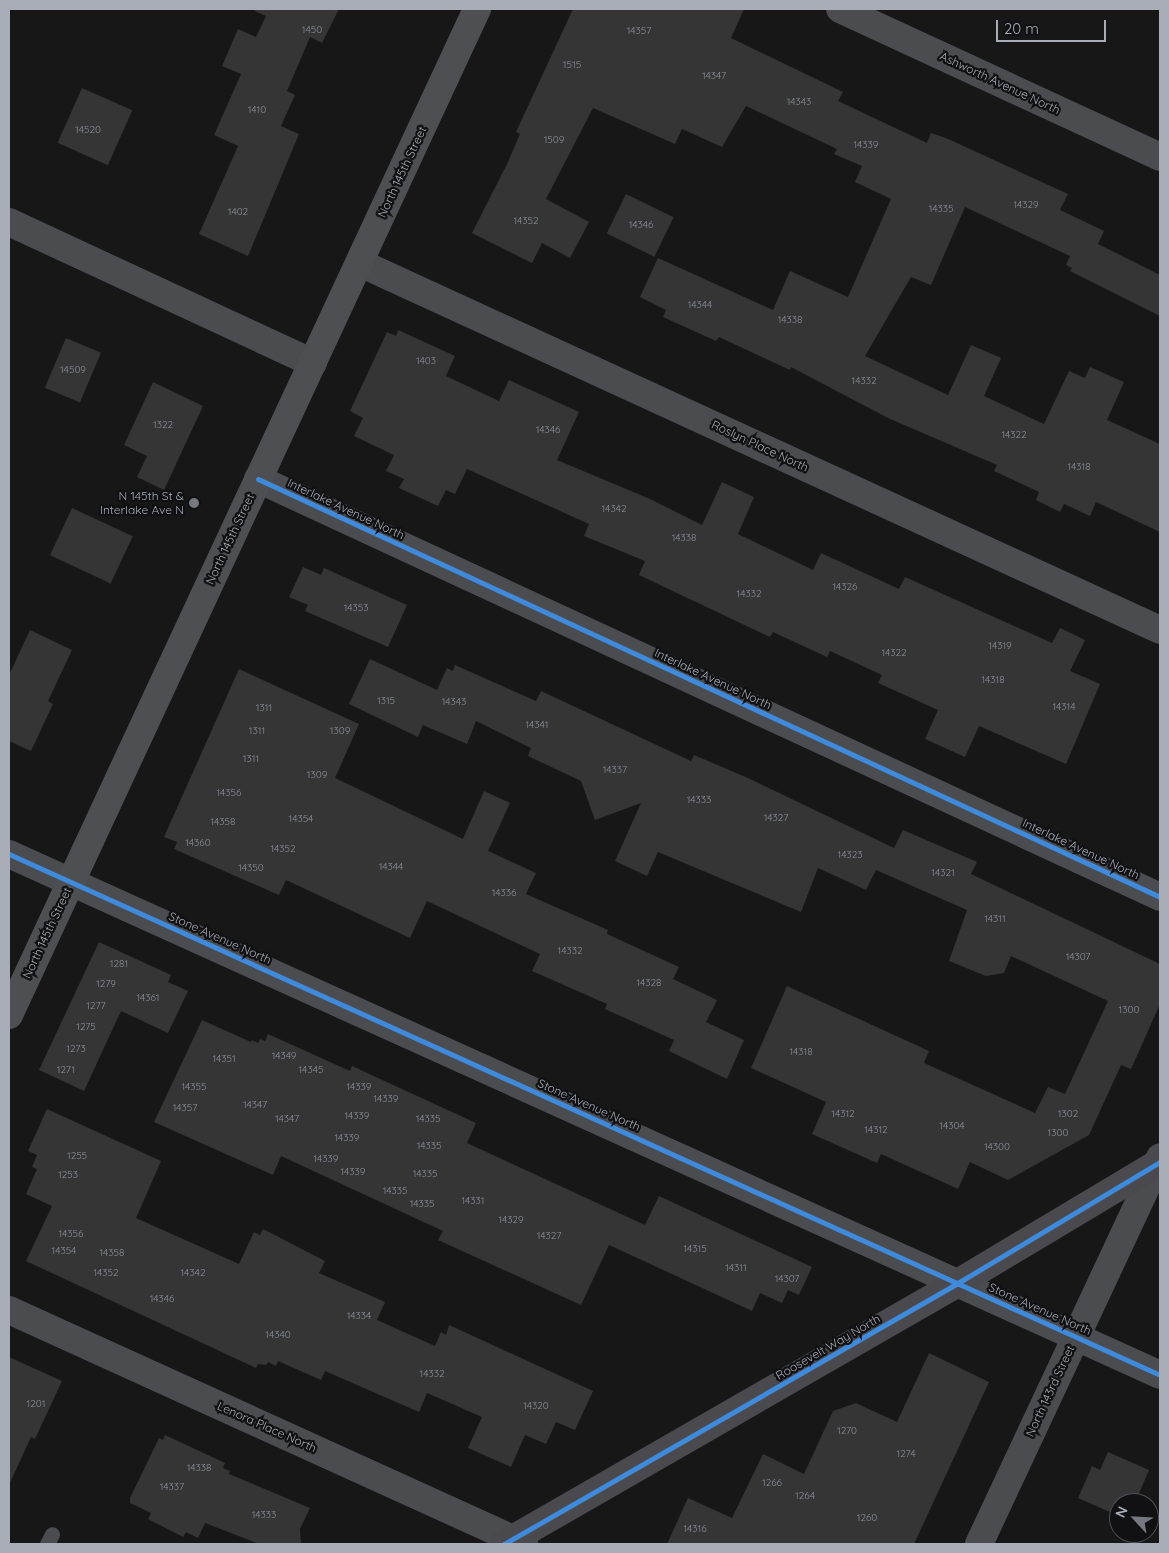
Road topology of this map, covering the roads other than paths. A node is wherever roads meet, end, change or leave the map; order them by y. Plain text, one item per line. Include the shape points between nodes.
1 (477, 9) edge
2 (840, 9) edge
3 (1160, 157) edge
4 (9, 222) edge
5 (360, 263) junction
6 (313, 363) junction
7 (258, 479) junction
8 (1160, 630) edge
9 (9, 854) edge
10 (70, 882) junction
11 (1160, 897) edge
12 (9, 1015) edge
13 (1159, 1161) edge
14 (958, 1283) junction
15 (9, 1310) edge
16 (1075, 1336) junction
17 (1160, 1375) edge
18 (514, 1542) edge
19 (979, 1544) edge

1 - 5 main road, North 145th Street
2 - 3 street, Ashworth Avenue North
4 - 6 street
5 - 6 main road, North 145th Street
5 - 8 street, Roslyn Place North
6 - 7 main road, North 145th Street
7 - 10 main road, North 145th Street
7 - 11 street, Interlake Avenue North
9 - 10 street, Stone Avenue North
10 - 12 main road, North 145th Street
10 - 14 street, Stone Avenue North
13 - 14 street, Roosevelt Way North
13 - 16 street, North 143rd Street
14 - 16 street, Stone Avenue North
14 - 18 street, Roosevelt Way North
15 - 18 street, Lenora Place North
16 - 17 street, Stone Avenue North
16 - 19 street, North 143rd Street

